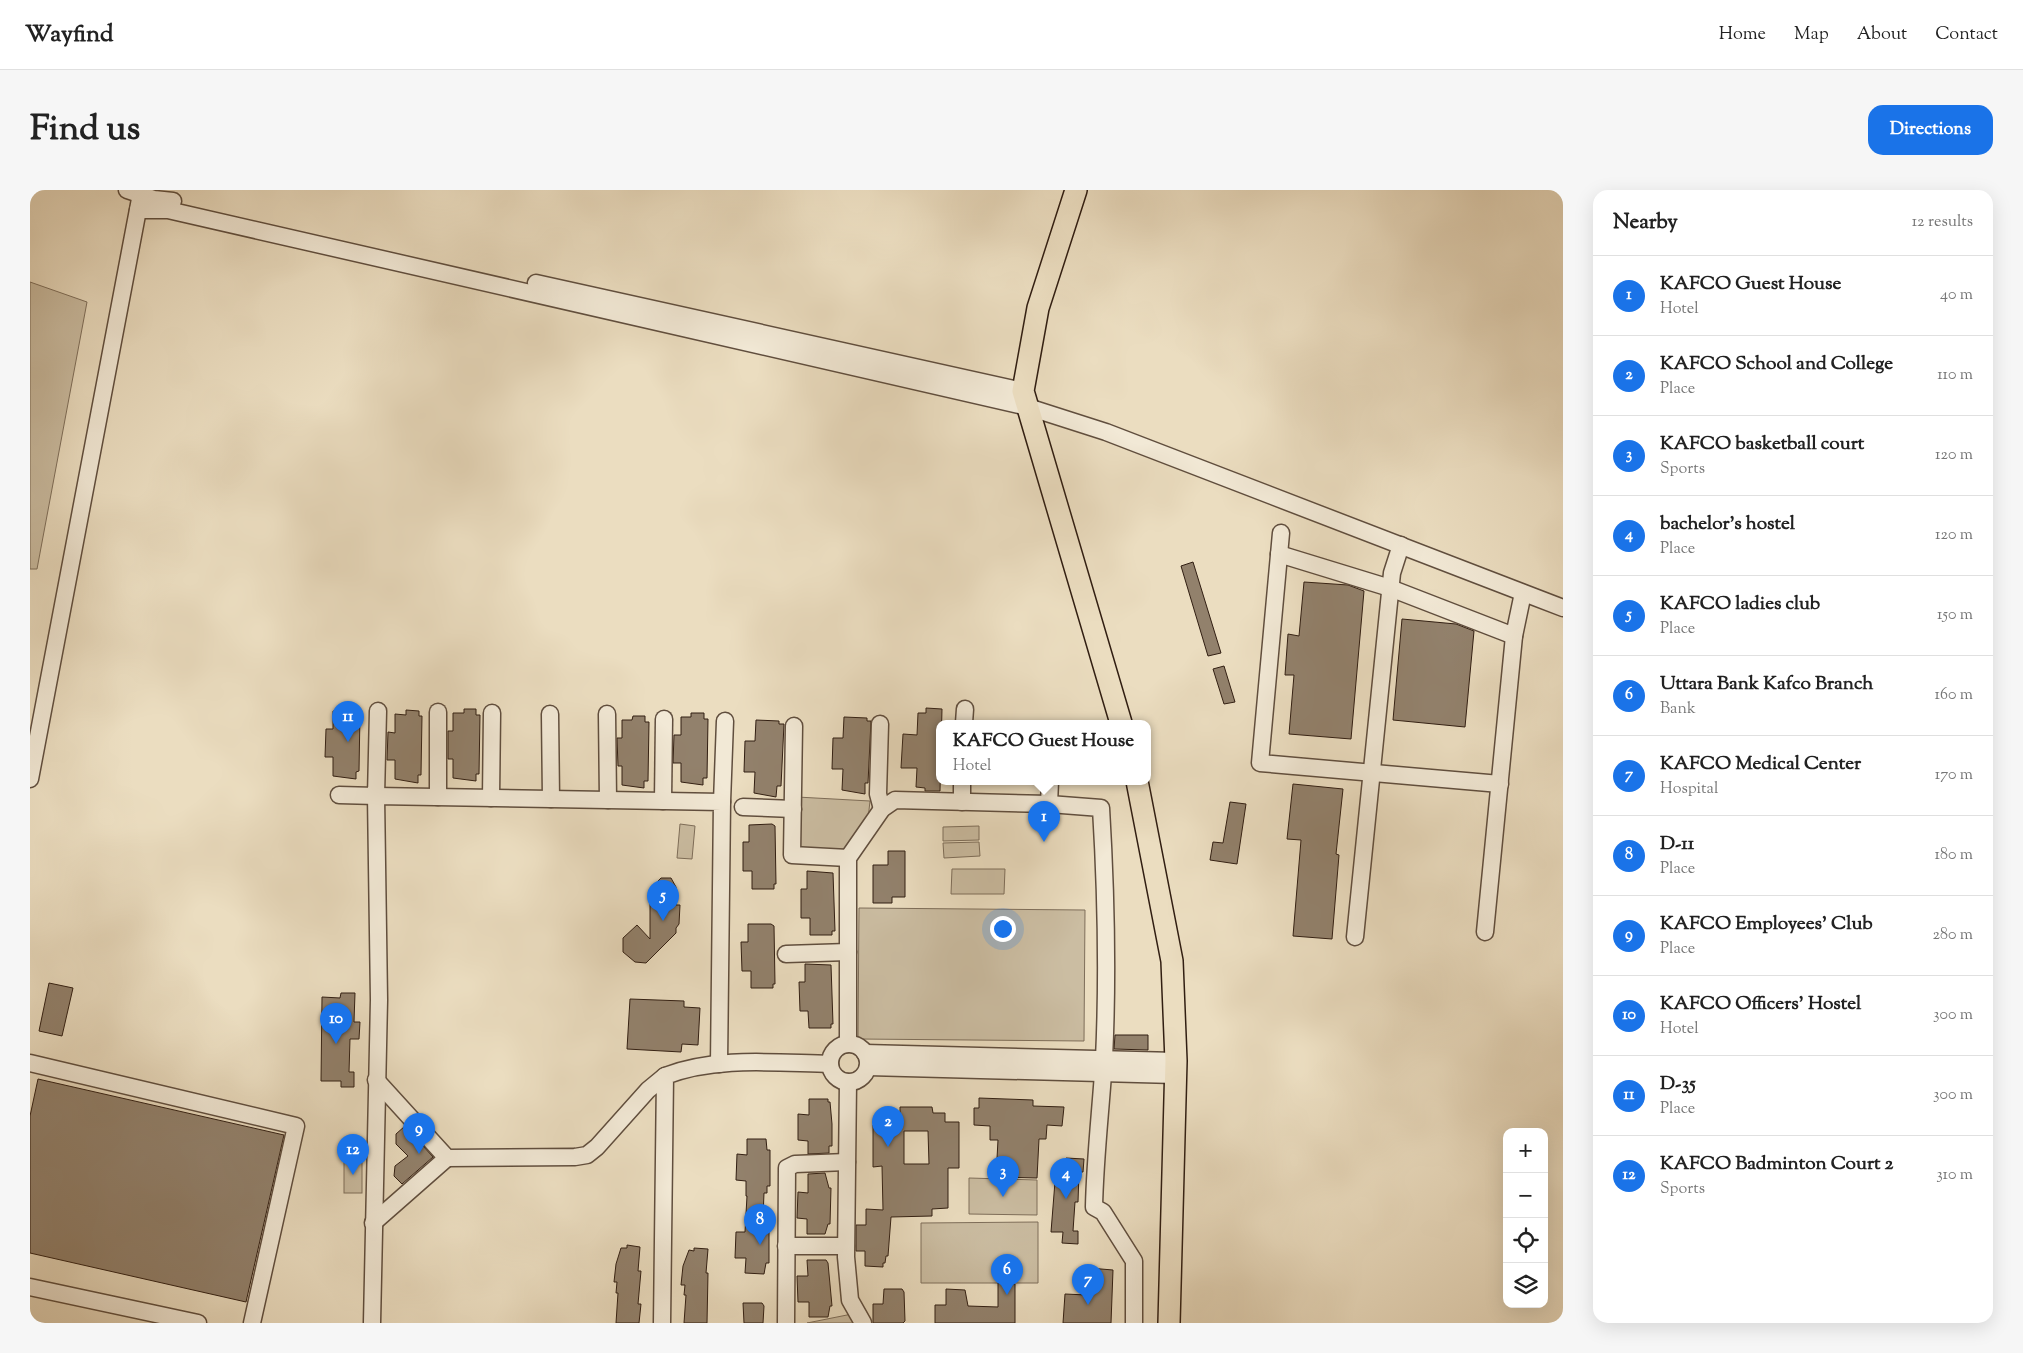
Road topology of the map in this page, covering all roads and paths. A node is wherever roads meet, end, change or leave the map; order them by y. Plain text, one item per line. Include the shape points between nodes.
1 (1076, 190) edge
2 (172, 195) edge
3 (136, 198) edge
4 (1026, 399) junction
5 (1281, 533) dead end
6 (1401, 545) junction
7 (1279, 554) junction
8 (1390, 588) junction
9 (1523, 593) junction
10 (1563, 608) edge
11 (1514, 636) junction
12 (378, 711) dead end
13 (438, 712) dead end
14 (492, 713) dead end
15 (550, 714) dead end
16 (607, 714) dead end
17 (664, 719) dead end
18 (1120, 720) edge
19 (725, 721) dead end
20 (880, 724) dead end
21 (794, 726) dead end
22 (1371, 773) junction
23 (30, 779) edge
24 (1500, 784) junction
25 (962, 785) edge
26 (1050, 785) edge
27 (1138, 785) edge
28 (339, 795) dead end
29 (376, 796) junction
30 (438, 797) junction
31 (491, 798) junction
32 (551, 799) junction
33 (608, 800) junction
34 (663, 801) junction
35 (722, 802) junction
36 (962, 802) junction
37 (1049, 804) junction
38 (743, 807) dead end
39 (793, 809) junction
40 (882, 809) junction
41 (848, 858) junction
42 (1485, 932) dead end
43 (1355, 937) dead end
44 (848, 952) junction
45 (786, 954) dead end
46 (848, 1044) junction
47 (867, 1060) junction
48 (30, 1063) edge
49 (719, 1064) junction
50 (830, 1064) junction
51 (1103, 1066) junction
52 (1175, 1068) junction
53 (665, 1076) junction
54 (376, 1080) junction
55 (848, 1082) junction
56 (447, 1158) junction
57 (847, 1162) junction
58 (373, 1223) junction
59 (786, 1246) junction
60 (846, 1246) junction
61 (30, 1287) edge
62 (198, 1323) edge
63 (252, 1323) edge
64 (372, 1323) edge
65 (662, 1323) edge
66 (786, 1323) edge
67 (863, 1323) edge
68 (1134, 1323) edge
69 (1169, 1323) edge

1 - 4 main road via 1038,308
2 - 3 street
2 - 4 street
3 - 4 street via 168,210
3 - 23 street
4 - 6 street
4 - 18 main road
5 - 7 street
6 - 8 street
6 - 9 street
7 - 8 street
7 - 22 street via 1260,763
8 - 11 street
8 - 22 street
9 - 10 street
9 - 11 street
11 - 24 street
12 - 29 street
13 - 30 street
14 - 31 street
15 - 32 street
16 - 33 street
17 - 34 street
19 - 35 street
20 - 40 street via 878,794
21 - 39 street
22 - 24 street
22 - 43 street
24 - 42 street
25 - 36 street
26 - 37 street
27 - 52 main road via 1172,961
28 - 29 street
29 - 30 street
29 - 54 street via 379,1000
30 - 31 street
31 - 32 street
32 - 33 street
33 - 34 street
34 - 35 street
35 - 49 street
36 - 37 street
36 - 40 street via 895,800
37 - 51 street via 1101,808 1105,932
38 - 39 street
39 - 41 street via 792,855
40 - 41 street
41 - 44 street
44 - 45 street
44 - 46 street
46 - 47 street via 861,1048
46 - 50 street via 837,1048
47 - 51 street
47 - 55 street via 861,1078
48 - 63 street via 296,1126
49 - 50 street
49 - 53 street via 685,1068
50 - 55 street via 836,1076
51 - 52 street
51 - 68 street via 1095,1152 1094,1207 1103,1212 1134,1261
52 - 69 main road
53 - 56 street via 587,1155 575,1158
53 - 65 street
54 - 56 street
54 - 58 street
55 - 57 street
56 - 58 street
57 - 59 street via 795,1164 786,1168
57 - 60 street
58 - 64 street
59 - 60 street
59 - 66 street
60 - 67 street via 850,1300
61 - 62 street

